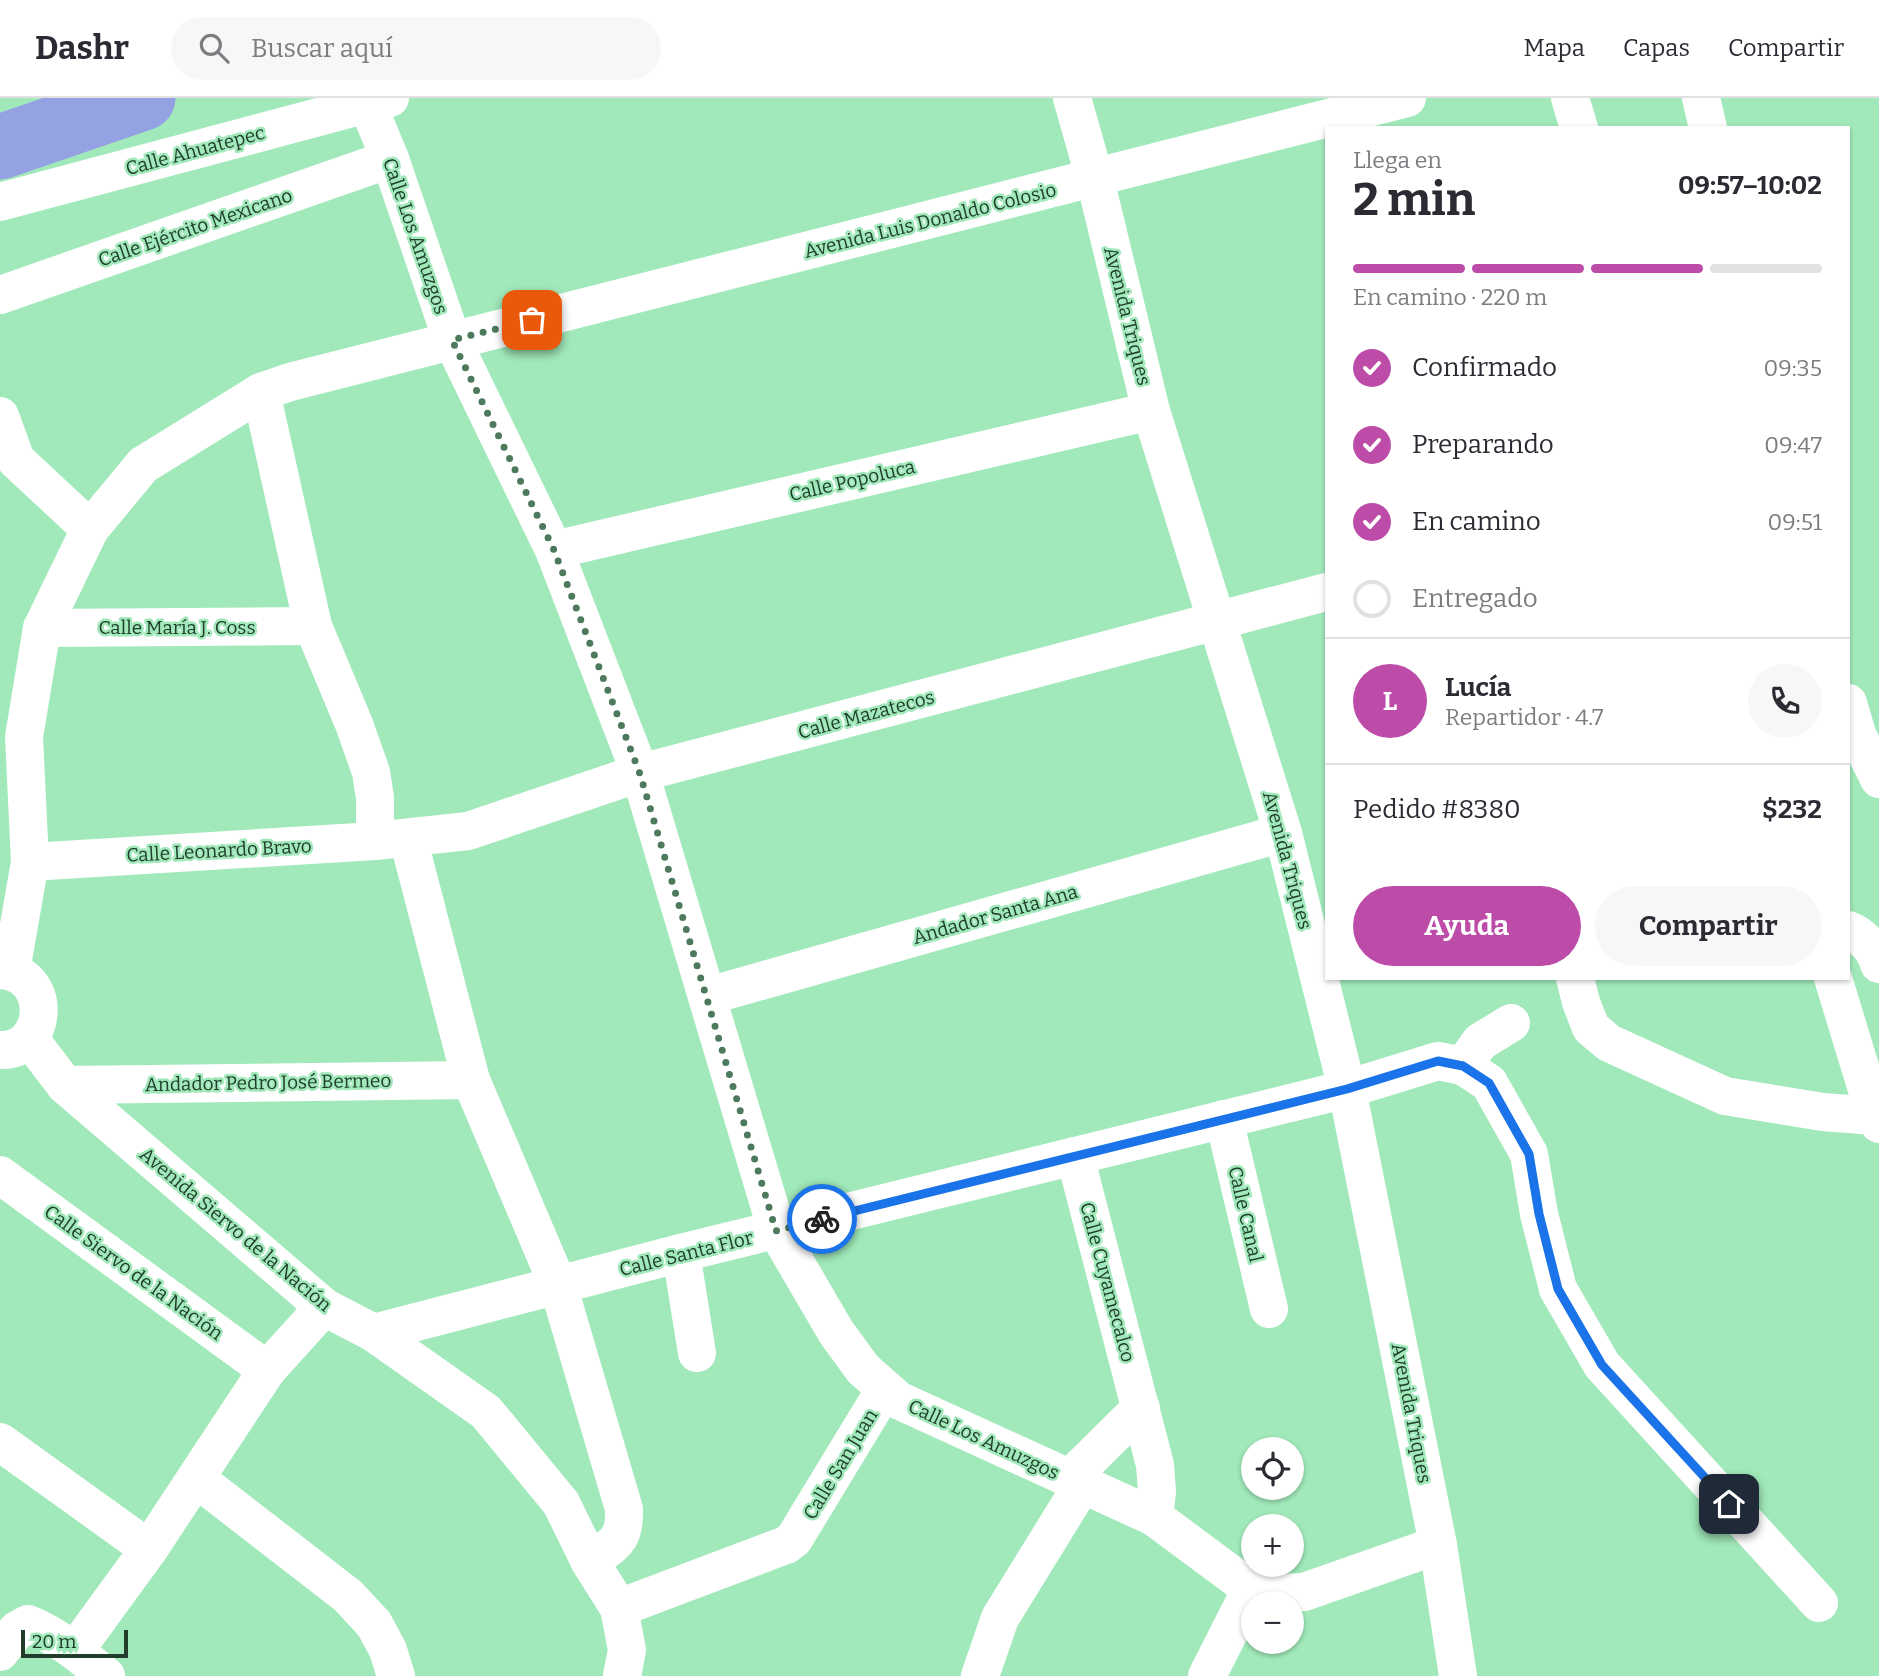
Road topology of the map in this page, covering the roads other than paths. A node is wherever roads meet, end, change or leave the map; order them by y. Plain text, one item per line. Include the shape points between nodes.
1 (1072, 98) edge
2 (1407, 98) edge
3 (1570, 98) edge
4 (1701, 98) edge
5 (374, 100) edge
6 (1336, 122) edge
7 (1578, 126) edge
8 (1708, 126) edge
9 (390, 159) junction
10 (1095, 179) junction
11 (0, 202) edge
12 (0, 295) edge
13 (452, 340) junction
14 (261, 392) junction
15 (1151, 411) junction
16 (0, 416) edge
17 (8, 461) edge
18 (90, 529) junction
19 (554, 550) junction
20 (1325, 592) edge
21 (1217, 622) junction
22 (313, 626) junction
23 (42, 628) junction
24 (1851, 725) edge
25 (12, 736) edge
26 (640, 774) junction
27 (1879, 779) edge
28 (1283, 832) junction
29 (391, 839) junction
30 (30, 862) junction
31 (1850, 931) edge
32 (1879, 964) edge
33 (5, 971) edge
34 (1576, 980) edge
35 (1834, 980) edge
36 (708, 996) junction
37 (1511, 1023) dead end
38 (9, 1049) edge
39 (1463, 1066) junction
40 (471, 1080) junction
41 (65, 1085) junction
42 (1347, 1089) junction
43 (1224, 1119) junction
44 (1877, 1120) edge
45 (1075, 1156) junction
46 (0, 1175) edge
47 (776, 1231) junction
48 (681, 1253) junction
49 (558, 1285) junction
50 (324, 1307) junction
51 (1269, 1309) dead end
52 (374, 1333) junction
53 (697, 1353) dead end
54 (267, 1370) junction
55 (885, 1389) junction
56 (1141, 1408) junction
57 (0, 1442) edge
58 (197, 1479) junction
59 (1076, 1482) junction
60 (1154, 1517) junction
61 (1438, 1545) junction
62 (149, 1549) junction
63 (590, 1562) junction
64 (1251, 1589) junction
65 (1819, 1602) dead end
66 (619, 1608) junction
67 (73, 1648) junction
68 (0, 1653) edge
69 (106, 1676) edge
70 (396, 1676) edge
71 (622, 1676) edge
72 (981, 1676) edge
73 (1207, 1676) edge
74 (1458, 1676) edge

1 - 10 street, Avenida Triques
2 - 6 street, Avenida Luis Donaldo Colosio
3 - 7 street
4 - 8 street
5 - 9 street, Calle Los Amuzgos
5 - 11 street, Calle Ahuatepec
6 - 10 street, Avenida Luis Donaldo Colosio
9 - 12 street, Calle Ejército Mexicano
9 - 13 street, Calle Los Amuzgos
10 - 13 street, Avenida Luis Donaldo Colosio
10 - 15 street, Avenida Triques
13 - 14 street, Avenida Luis Donaldo Colosio
13 - 19 street, Calle Los Amuzgos
14 - 18 street, Avenida Luis Donaldo Colosio via 143,465
14 - 22 street
15 - 19 street, Calle Popoluca
15 - 21 street, Avenida Triques
16 - 17 street
17 - 18 street
18 - 23 street, Avenida Luis Donaldo Colosio
19 - 26 street, Calle Los Amuzgos
20 - 21 street, Calle Mazatecos
21 - 26 street, Calle Mazatecos
21 - 28 street, Avenida Triques
22 - 23 street, Calle María J. Coss
22 - 29 street via 354,724
23 - 25 street, Avenida Luis Donaldo Colosio
24 - 27 street
25 - 30 street, Avenida Luis Donaldo Colosio
26 - 29 street, Calle Mazatecos via 468,831
26 - 36 street, Calle Los Amuzgos
28 - 36 street, Andador Santa Ana
28 - 42 street, Avenida Triques
29 - 30 street, Calle Leonardo Bravo
29 - 40 street
30 - 33 street, Avenida Luis Donaldo Colosio
31 - 32 street via 1876,953
33 - 38 street via 25,978 40,1007 37,1024
34 - 44 street via 1591,1028 1609,1043 1725,1096
35 - 44 street
36 - 47 street, Calle Los Amuzgos
37 - 39 street via 1480,1042
38 - 41 street, Avenida Siervo de la Nación
39 - 42 street, Calle Santa Flor via 1438,1061
39 - 65 street via 1489,1083 1529,1154 1558,1289 1602,1365
40 - 41 street, Andador Pedro José Bermeo
40 - 49 street
41 - 50 street, Avenida Siervo de la Nación
42 - 43 street, Calle Santa Flor
42 - 61 street, Avenida Triques
43 - 45 street, Calle Santa Flor
43 - 51 street, Calle Canal
45 - 47 street, Calle Santa Flor
45 - 56 street, Calle Cuyamecalco
46 - 54 street, Calle Siervo de la Nación
47 - 48 street, Calle Santa Flor
47 - 55 street, Calle Los Amuzgos via 836,1332 863,1369
48 - 49 street, Calle Santa Flor
48 - 53 street
49 - 52 street, Calle Santa Flor
49 - 63 street via 624,1509 625,1529 620,1539
50 - 52 street, Avenida Siervo de la Nación
50 - 54 street
52 - 63 street, Avenida Siervo de la Nación via 486,1412 561,1503
54 - 58 street
55 - 59 street, Calle Los Amuzgos via 898,1400
55 - 66 street, Calle San Juan via 794,1539
56 - 59 street
56 - 60 street, Calle Cuyamecalco via 1155,1465
57 - 62 street
58 - 62 street
58 - 70 street via 348,1596 374,1624
59 - 60 street, Calle Los Amuzgos
59 - 72 street via 1000,1618
60 - 64 street, Calle Los Amuzgos
61 - 64 street via 1304,1592
61 - 74 street, Avenida Triques
62 - 67 street
63 - 66 street, Avenida Siervo de la Nación
64 - 73 street
66 - 71 street, Avenida Siervo de la Nación via 627,1650
67 - 68 street via 27,1624
67 - 69 street

